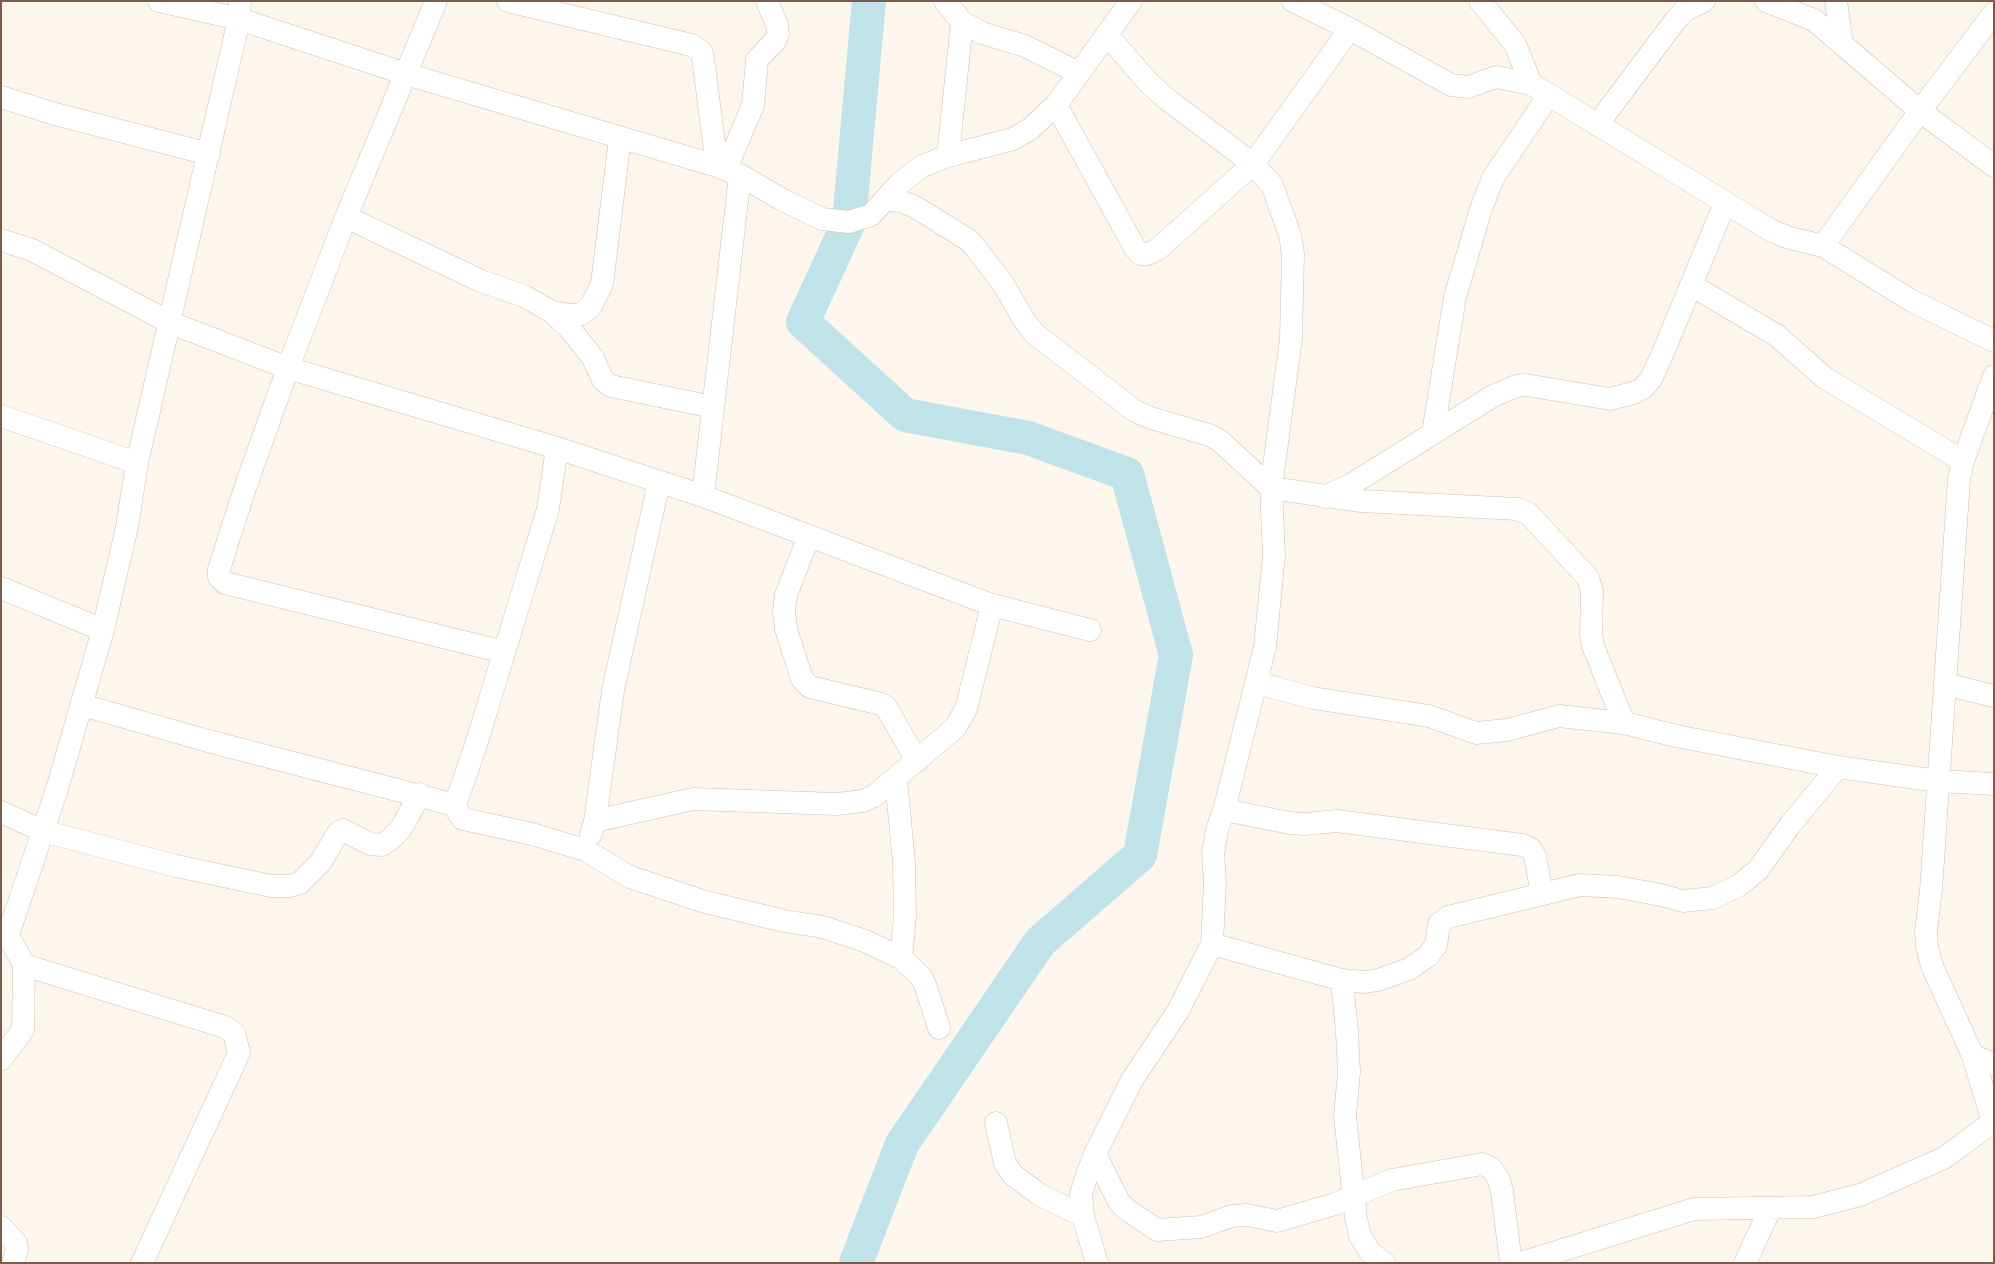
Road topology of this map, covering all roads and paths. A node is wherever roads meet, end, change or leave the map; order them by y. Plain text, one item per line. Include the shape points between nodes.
1 (159, 1) edge
2 (436, 1) edge
3 (508, 1) edge
4 (767, 1) edge
5 (945, 1) edge
6 (1131, 1) edge
7 (1293, 1) edge
8 (1480, 1) edge
9 (1704, 1) edge
10 (1766, 1) edge
11 (1836, 1) edge
12 (240, 10) edge
13 (1994, 13) edge
14 (962, 22) junction
15 (1350, 29) junction
16 (1107, 35) junction
17 (1842, 44) junction
18 (1079, 73) junction
19 (406, 74) junction
20 (1540, 89) junction
21 (1, 97) edge
22 (1056, 105) junction
23 (1920, 111) junction
24 (749, 116) junction
25 (1597, 125) junction
26 (620, 138) junction
27 (714, 138) junction
28 (209, 154) junction
29 (948, 156) junction
30 (1252, 164) junction
31 (1994, 166) edge
32 (728, 170) junction
33 (887, 200) junction
34 (1725, 204) junction
35 (346, 217) junction
36 (1, 240) edge
37 (1823, 246) junction
38 (1691, 285) junction
39 (552, 312) junction
40 (171, 323) junction
41 (1994, 341) edge
42 (288, 368) junction
43 (1994, 376) edge
44 (713, 406) junction
45 (1, 416) edge
46 (1433, 433) junction
47 (557, 448) junction
48 (1963, 461) junction
49 (137, 464) junction
50 (659, 482) junction
51 (1270, 488) junction
52 (703, 496) junction
53 (1325, 497) junction
54 (809, 536) junction
55 (1, 588) edge
56 (992, 605) junction
57 (102, 630) junction
58 (1090, 630) dead end
59 (504, 652) junction
60 (1257, 683) junction
61 (1945, 684) junction
62 (1994, 696) edge
63 (82, 705) junction
64 (1624, 723) junction
65 (917, 760) junction
66 (1838, 767) junction
67 (896, 780) junction
68 (1938, 781) junction
69 (1994, 784) edge
70 (420, 794) junction
71 (455, 804) junction
72 (1224, 810) junction
73 (1, 812) edge
74 (595, 821) junction
75 (43, 831) junction
76 (585, 850) junction
77 (1542, 894) junction
78 (4, 935) edge
79 (1212, 944) junction
80 (900, 958) junction
81 (24, 965) junction
82 (1342, 980) junction
83 (939, 1028) dead end
84 (1973, 1056) junction
85 (1, 1059) edge
86 (1994, 1064) edge
87 (1994, 1122) edge
88 (996, 1123) dead end
89 (1095, 1154) junction
90 (1354, 1197) junction
91 (1770, 1209) junction
92 (1082, 1216) junction
93 (1, 1227) edge
94 (1559, 1258) edge
95 (13, 1263) edge
96 (142, 1263) edge
97 (1097, 1263) edge
98 (1384, 1263) edge
99 (1511, 1263) edge
100 (1521, 1263) edge
101 (1744, 1263) edge

1 - 12 street
2 - 19 street
3 - 27 street via 691,45 701,51
4 - 24 street via 778,34 775,41 757,60 755,92
5 - 14 street
6 - 16 street
7 - 15 street
8 - 20 street via 1515,44
9 - 25 street via 1685,10 1675,21
10 - 17 street via 1814,20
11 - 17 street
12 - 19 street
12 - 28 street
13 - 23 street
14 - 18 street via 982,33 1025,46
14 - 29 street
15 - 20 street via 1451,85 1468,87 1496,77
15 - 30 street
16 - 18 street
16 - 30 street via 1149,83 1168,100
17 - 23 street
18 - 22 street
19 - 26 street
19 - 35 street
20 - 25 street
20 - 46 street via 1493,178 1481,209 1455,297
21 - 28 street via 55,114
22 - 29 street via 1030,129 1013,139
22 - 30 street via 1140,254 1148,254 1158,249
23 - 31 street
23 - 37 street
24 - 27 street
24 - 32 street
25 - 34 street
26 - 32 street
26 - 39 street via 602,284 591,306 582,314
27 - 32 street
28 - 40 street
29 - 33 street via 922,166 900,184
30 - 51 street via 1272,185 1290,235 1293,254 1290,339
32 - 33 street via 822,219 849,222 871,215
32 - 44 street
33 - 51 street via 901,201 917,208 970,241 1002,282 1035,334 1122,401 1151,418 1219,440
34 - 37 street via 1778,233
34 - 38 street
35 - 39 street via 481,281 524,296
35 - 42 street
36 - 40 street via 32,250
37 - 41 street via 1912,301
38 - 46 street via 1651,379 1643,388 1610,399 1526,385 1516,386 1493,396
38 - 48 street via 1776,335 1825,378
39 - 44 street via 593,358 603,380 611,386
40 - 42 street
40 - 49 street
42 - 47 street
42 - 59 street via 245,488 219,569 219,577 224,583
43 - 48 street
44 - 52 street
45 - 49 street
46 - 53 street via 1352,484
47 - 50 street
47 - 59 street via 548,509
48 - 61 street via 1959,479
49 - 57 street via 127,527
50 - 52 street
50 - 74 street via 613,690
51 - 53 street
51 - 60 street via 1274,554 1265,647
52 - 54 street
53 - 64 street via 1517,509 1529,514 1588,578 1592,592 1593,646
54 - 56 street
54 - 65 street via 786,595 784,611 786,629 802,679 810,687 886,707
55 - 57 street
56 - 58 street
56 - 65 street via 966,709 955,728
57 - 63 street
59 - 71 street
60 - 64 street via 1313,698 1429,716 1476,733 1507,730 1559,716
60 - 72 street
61 - 62 street
61 - 68 street
63 - 70 street via 208,741
63 - 75 street
64 - 66 street via 1676,736
65 - 67 street
66 - 68 street
66 - 77 street via 1790,825 1758,870 1738,886 1713,898 1683,901 1661,894 1618,887 1580,885
67 - 74 street via 863,801 837,804 693,799
67 - 80 street via 904,863 905,916
68 - 69 street
68 - 84 street via 1926,931 1927,947 1932,966
70 - 71 street
70 - 75 street via 402,827 392,838 382,845 370,844 343,830 338,833 320,863 300,883 290,886 271,886 176,866
71 - 76 street via 463,818 532,834
72 - 77 street via 1290,823 1337,821 1522,845 1531,849 1536,856
72 - 79 street via 1213,853 1215,882
73 - 75 street
74 - 76 street
75 - 78 street
76 - 80 street via 630,877 702,901 784,921 823,927 865,941
77 - 82 street via 1448,917 1439,924 1436,945 1428,956 1409,969 1378,980
78 - 81 street
79 - 82 street
79 - 89 street via 1178,1011 1132,1080
80 - 83 street via 922,978
81 - 85 street via 23,1030
81 - 96 street via 225,1027 234,1033 239,1053
82 - 90 street via 1348,1065 1345,1116
84 - 86 street
84 - 87 street
87 - 91 street via 1944,1158 1860,1195 1812,1207
88 - 92 street via 1005,1163 1013,1175 1040,1195
89 - 90 street via 1119,1202 1157,1230 1201,1227 1232,1216 1277,1220
89 - 92 street via 1082,1194
90 - 98 street via 1360,1236 1370,1252
90 - 99 street via 1392,1180 1482,1164 1491,1168 1498,1178 1502,1191
91 - 94 street via 1694,1210
91 - 101 street
92 - 97 street
93 - 95 street via 16,1243 17,1250
94 - 100 street

